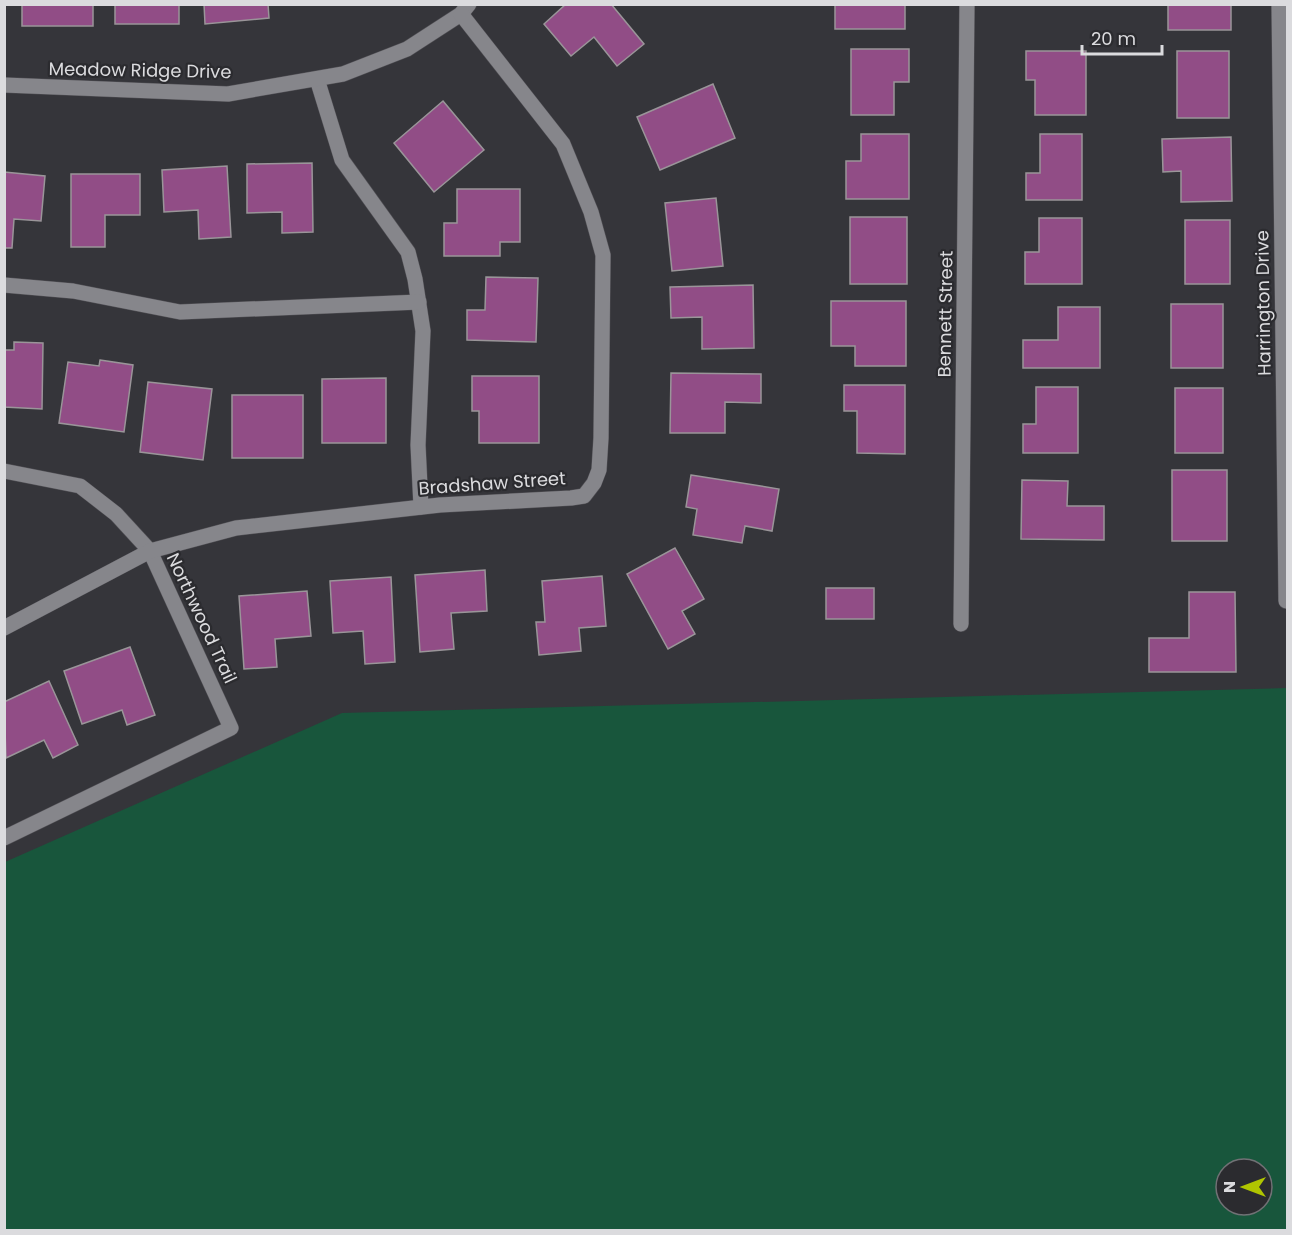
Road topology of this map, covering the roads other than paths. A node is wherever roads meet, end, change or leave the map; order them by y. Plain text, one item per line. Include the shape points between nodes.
1 (967, 4) edge
2 (1279, 4) edge
3 (465, 9) edge
4 (316, 79) junction
5 (4, 86) edge
6 (4, 285) edge
7 (418, 302) junction
8 (4, 471) edge
9 (421, 507) junction
10 (150, 550) junction
11 (1286, 601) dead end
12 (961, 624) dead end
13 (4, 628) edge
14 (4, 838) edge

1 - 12 street, Bennett Street
2 - 11 street, Harrington Drive
3 - 4 street, Meadow Ridge Drive via 407,49 343,74
3 - 9 street, Bradshaw Street via 562,144 591,212 603,255 602,438 599,470 584,496
4 - 5 street, Meadow Ridge Drive via 228,94
4 - 7 street via 342,160 408,252
6 - 7 street via 73,291 180,312
7 - 9 street via 423,331 418,445
8 - 10 street, Northwood Trail via 80,486 116,514
9 - 10 street, Bradshaw Street via 236,528
10 - 13 street, Bradshaw Street
10 - 14 street, Northwood Trail via 231,728

